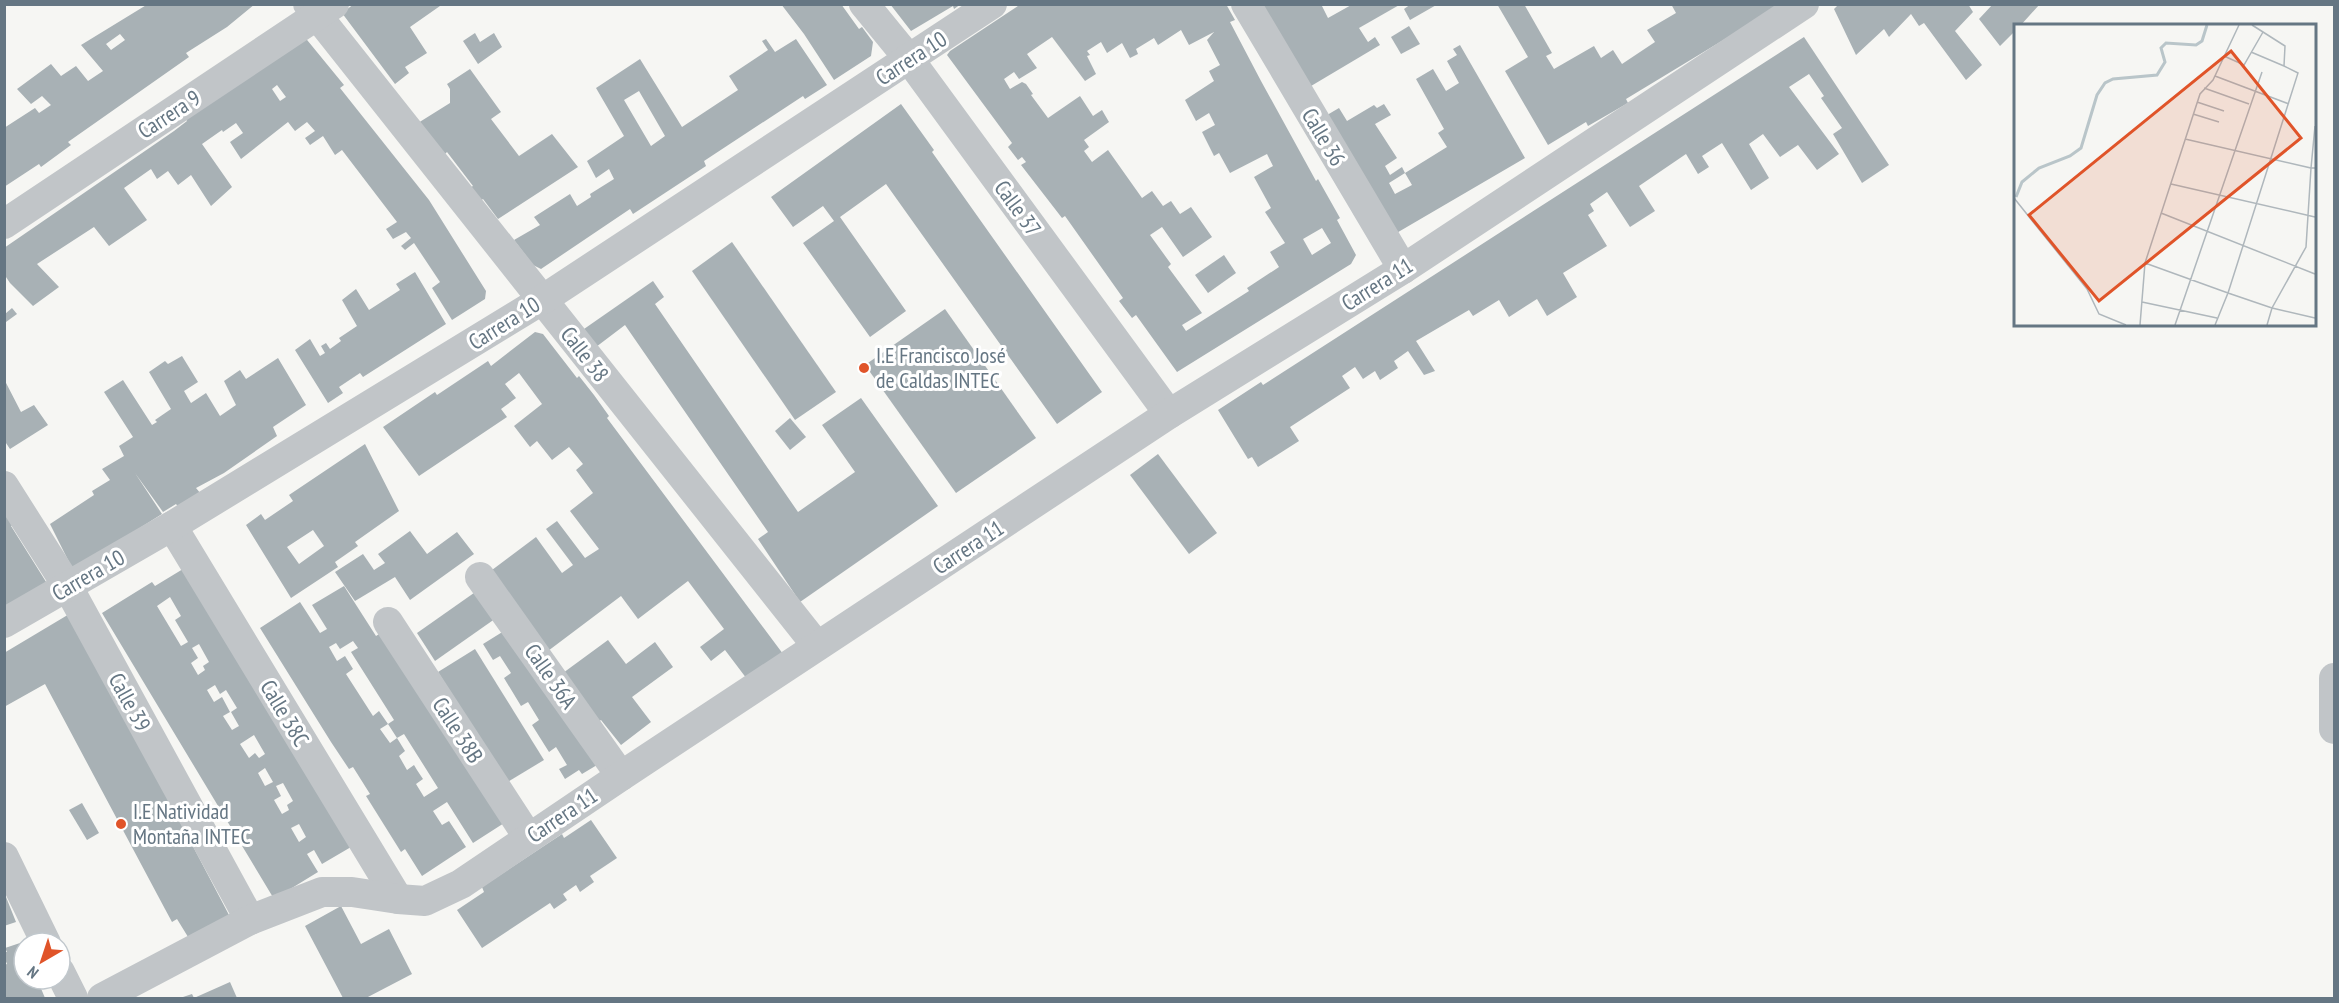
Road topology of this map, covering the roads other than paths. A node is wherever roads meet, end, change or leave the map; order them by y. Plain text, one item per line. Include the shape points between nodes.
1 (864, 4) edge
2 (992, 4) edge
3 (1246, 4) edge
4 (1803, 5) edge
5 (320, 8) edge
6 (909, 59) junction
7 (4, 224) edge
8 (1403, 269) junction
9 (542, 300) junction
10 (1169, 414) junction
11 (4, 486) edge
12 (172, 526) junction
13 (480, 577) dead end
14 (68, 587) junction
15 (388, 622) dead end
16 (4, 623) edge
17 (817, 646) junction
18 (2334, 678) edge
19 (2334, 729) edge
20 (621, 776) junction
21 (528, 837) junction
22 (4, 857) edge
23 (398, 899) junction
24 (250, 920) junction
25 (40, 931) edge
26 (102, 999) edge

1 - 6 street, Calle 37
2 - 6 street, Carrera 10
3 - 8 street, Calle 36
4 - 8 street, Carrera 11
5 - 7 street, Carrera 9
5 - 9 street, Calle 38
6 - 9 street, Carrera 10
6 - 10 street, Calle 37
8 - 10 street, Carrera 11
9 - 12 street, Carrera 10
9 - 17 street, Calle 38
10 - 17 street, Carrera 11
11 - 14 street, Calle 39
12 - 14 street, Carrera 10
12 - 23 street, Calle 38C
13 - 20 street, Calle 36A
14 - 16 street, Carrera 10
14 - 24 street, Calle 39
15 - 21 street, Calle 38B
17 - 20 street, Carrera 11
18 - 19 street
20 - 21 street, Carrera 11
21 - 23 street, Carrera 11 via 461,884 425,901
22 - 25 street
23 - 24 street, Carrera 11 via 322,892
24 - 26 street, Carrera 11

